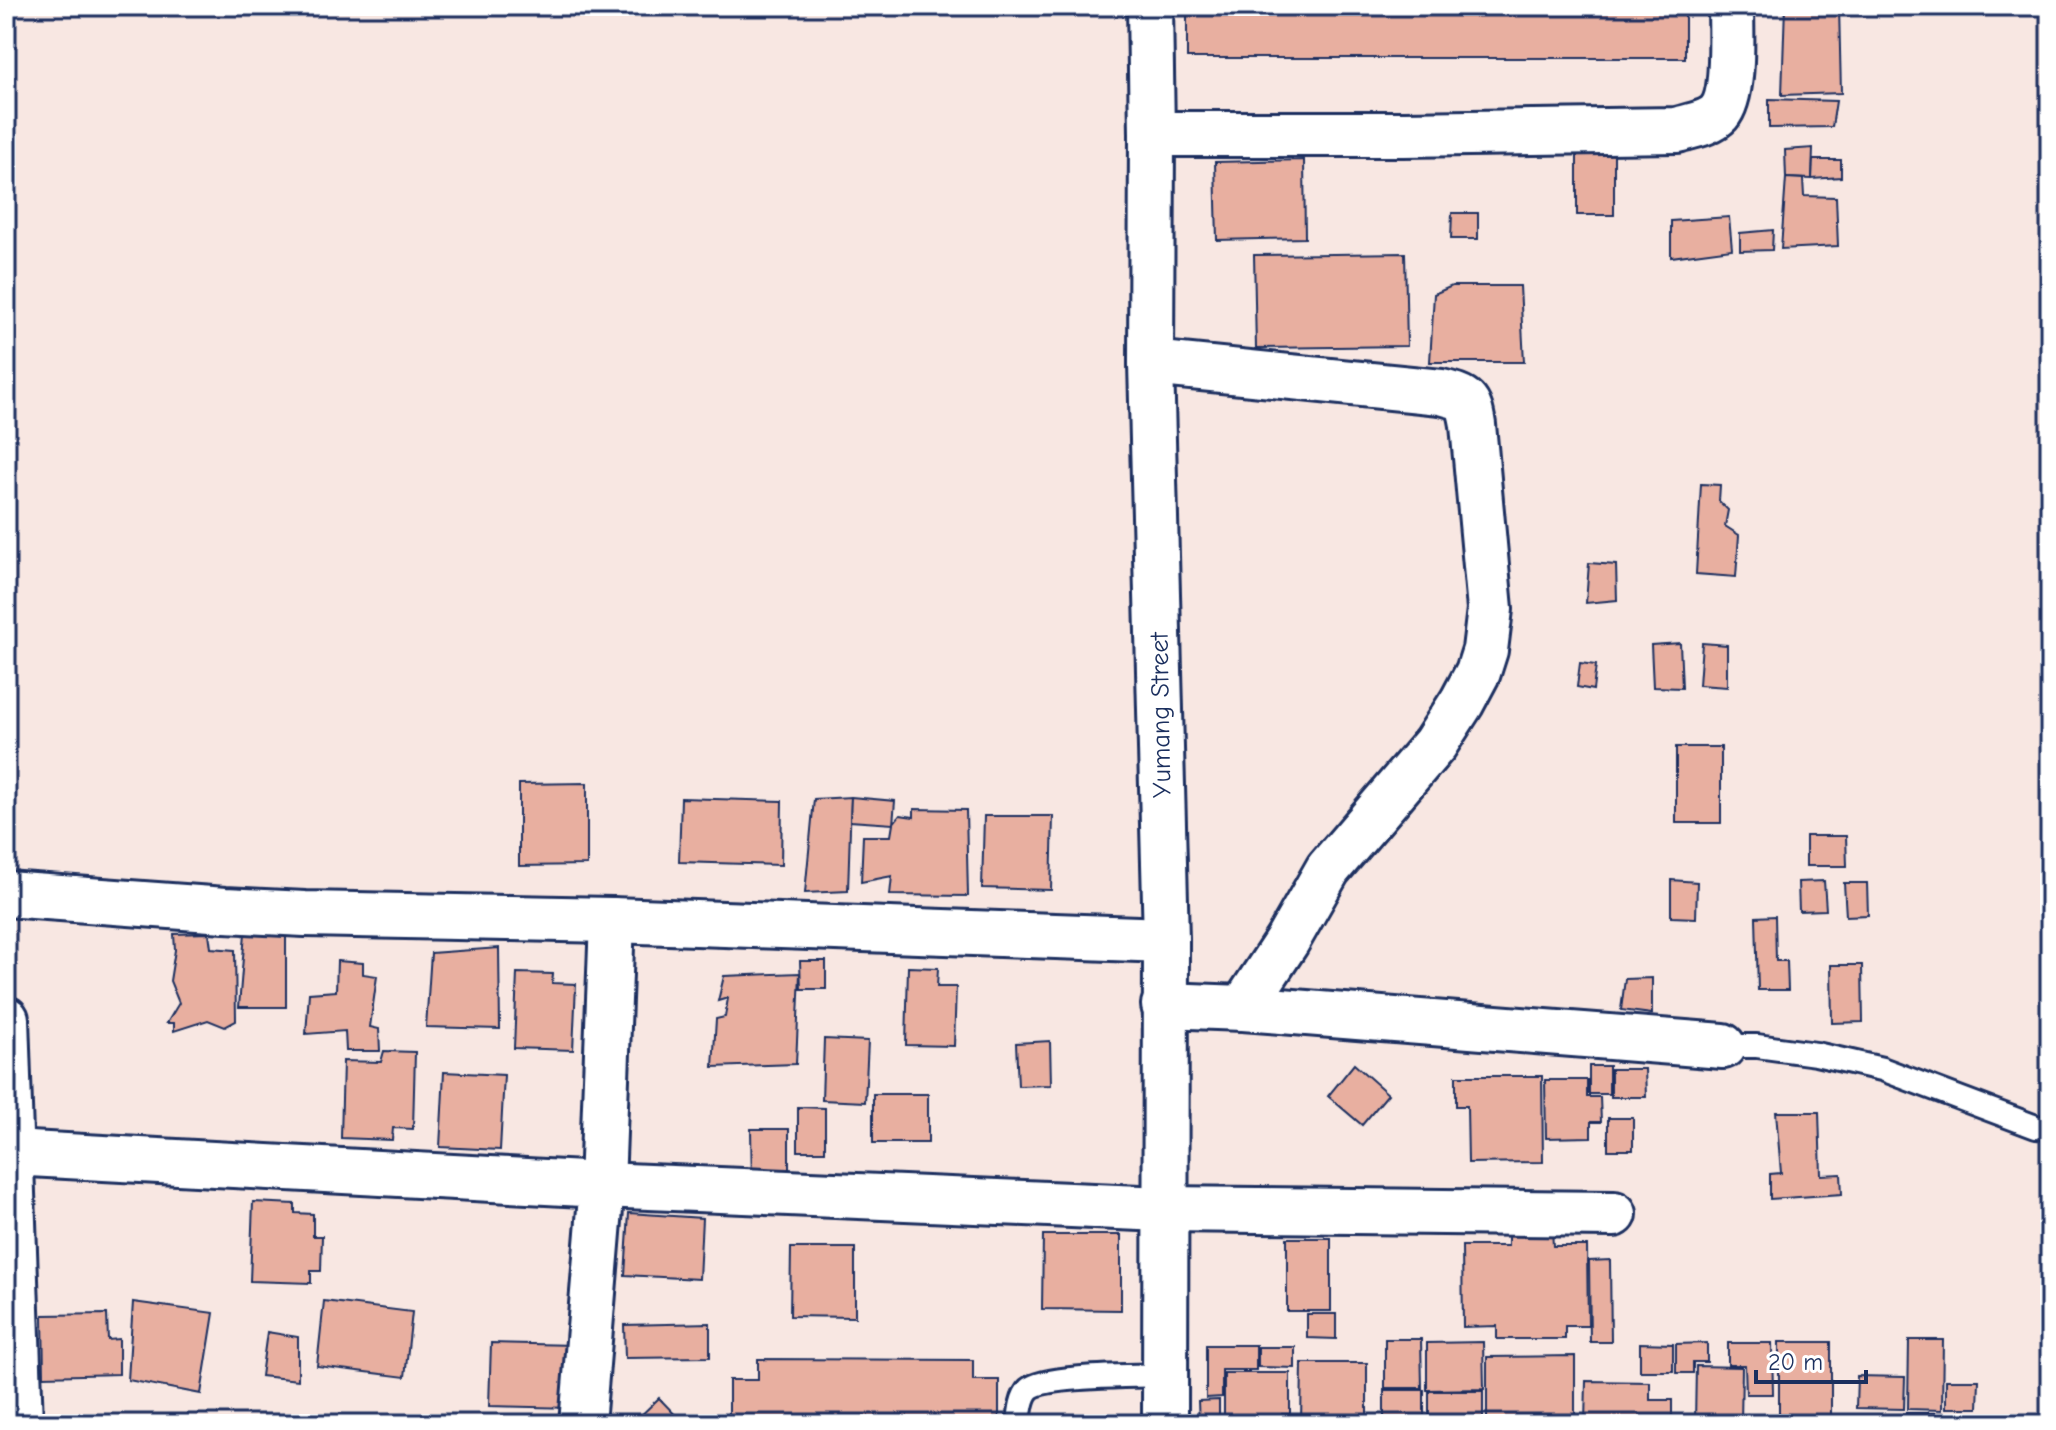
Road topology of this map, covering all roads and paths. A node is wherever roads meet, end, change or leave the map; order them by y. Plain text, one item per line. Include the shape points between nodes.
1 (1150, 6) edge
2 (1731, 6) edge
3 (1152, 134) junction
4 (1151, 363) junction
5 (6, 894) edge
6 (612, 920) junction
7 (1166, 940) junction
8 (1164, 1005) junction
9 (1243, 1008) junction
10 (6, 1019) edge
11 (1723, 1046) joint
12 (7, 1074) edge
13 (2050, 1128) edge
14 (11, 1153) junction
15 (602, 1185) junction
16 (1164, 1209) junction
17 (1614, 1214) dead end
18 (1165, 1375) junction
19 (20, 1424) edge
20 (582, 1424) edge
21 (1019, 1424) edge
22 (1165, 1424) edge

1 - 3 street, Yumang Street
2 - 3 street via 1726,100 1718,114 1677,130
3 - 4 street, Yumang Street
4 - 7 street, Yumang Street
4 - 9 street via 1441,392 1461,397 1470,406 1473,425 1490,609 1478,672 1435,744 1328,869
5 - 6 street via 305,914
6 - 7 street
6 - 15 street
7 - 8 street, Yumang Street
8 - 9 street
8 - 16 street, Yumang Street
9 - 11 street
10 - 12 street
11 - 13 lane via 1816,1054 1882,1069
12 - 14 street
14 - 15 street
14 - 19 street
15 - 16 street
15 - 20 street
16 - 17 street
16 - 18 street, Yumang Street
18 - 21 lane via 1039,1383 1023,1399
18 - 22 street, Yumang Street

